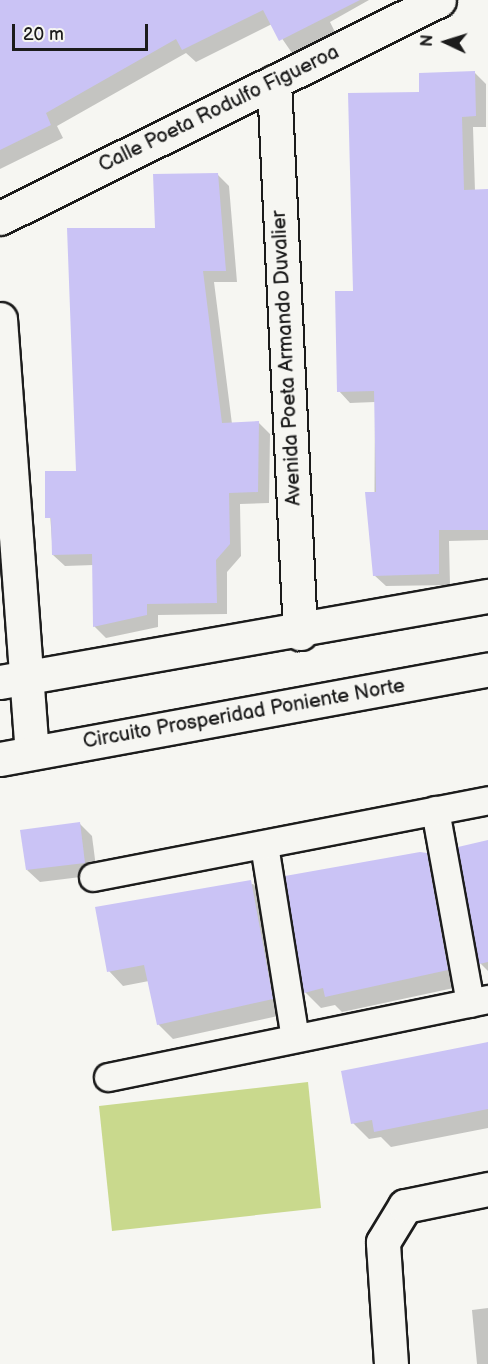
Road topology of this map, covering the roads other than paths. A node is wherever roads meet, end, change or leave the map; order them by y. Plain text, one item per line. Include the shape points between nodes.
1 (419, 4) edge
2 (274, 82) junction
3 (0, 218) edge
4 (0, 320) edge
5 (488, 596) edge
6 (300, 633) junction
7 (488, 669) edge
8 (13, 680) edge
9 (32, 753) junction
10 (0, 759) edge
11 (488, 800) edge
12 (435, 810) junction
13 (264, 845) junction
14 (93, 877) dead end
15 (479, 1001) edge
16 (295, 1038) junction
17 (108, 1077) dead end
18 (488, 1189) edge
19 (391, 1364) edge

1 - 2 street, Calle Poeta Rodulfo Figueroa
2 - 3 street, Calle Poeta Rodulfo Figueroa
2 - 6 street, Avenida Poeta Armando Duvalier
4 - 8 street
5 - 6 street
6 - 8 street
7 - 9 street, Circuito Prosperidad Poniente Norte
8 - 9 street
9 - 10 street, Circuito Prosperidad Poniente Norte
11 - 12 street
12 - 13 street
12 - 15 street
13 - 14 street
13 - 16 street
15 - 16 street
16 - 17 street
18 - 19 street via 405,1206 383,1242

